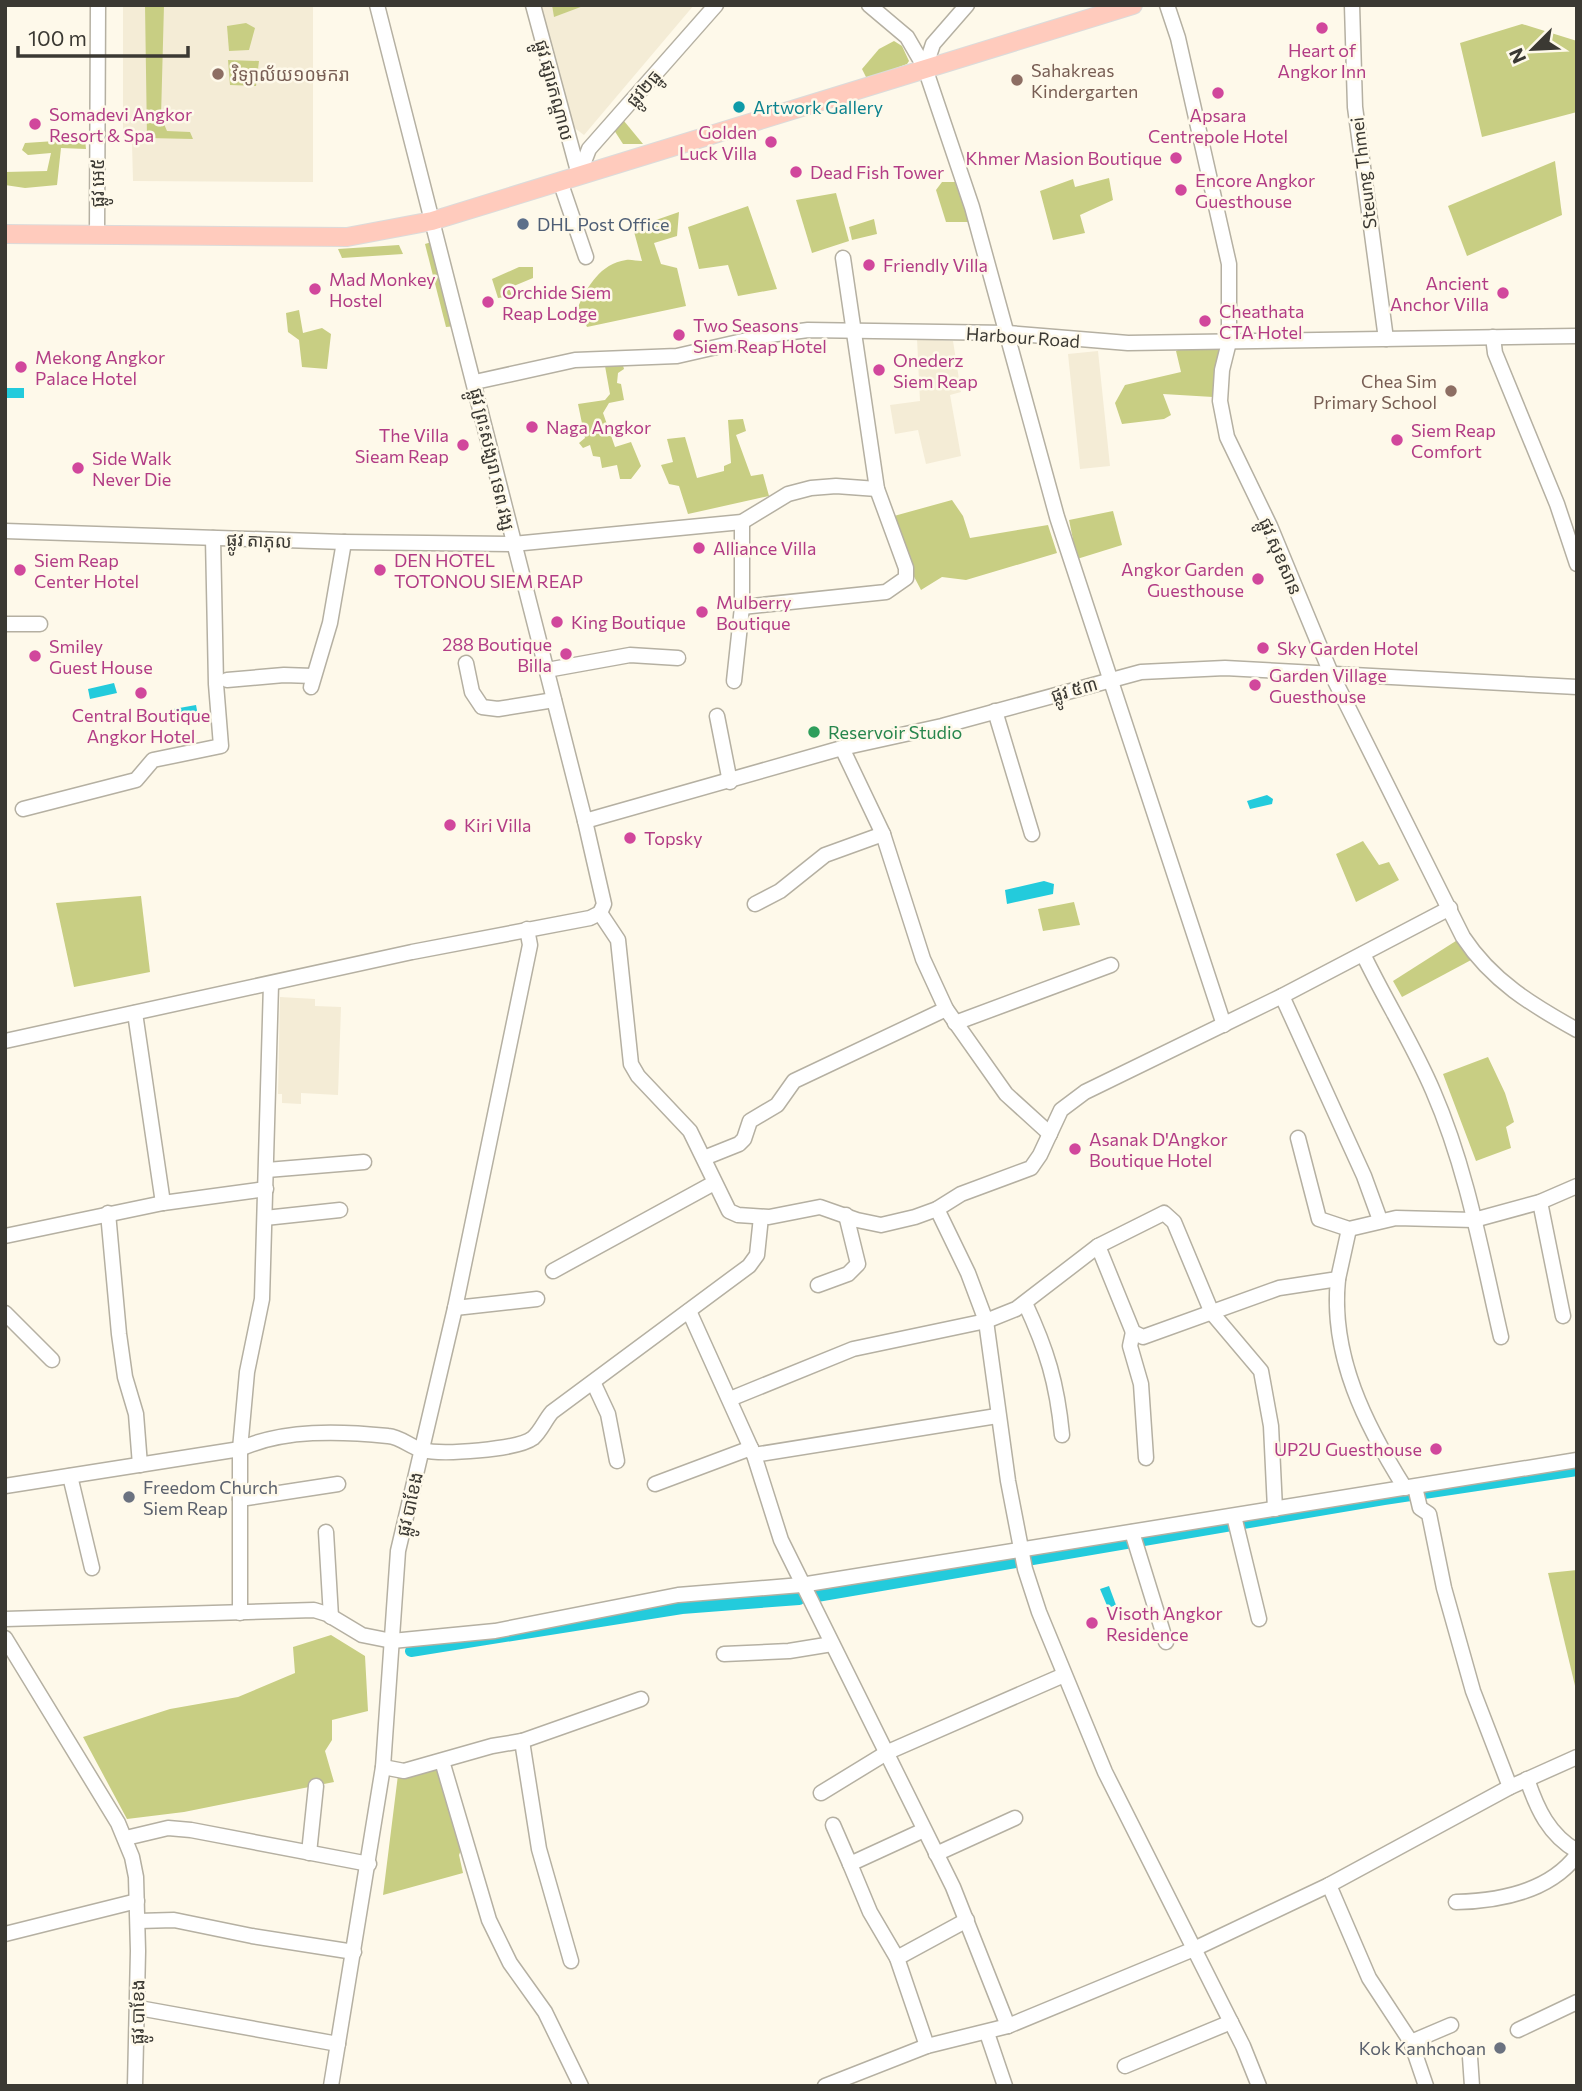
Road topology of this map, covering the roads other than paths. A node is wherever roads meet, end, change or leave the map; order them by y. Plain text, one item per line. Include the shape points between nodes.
1 (98, 5) edge
2 (377, 5) edge
3 (533, 5) edge
4 (716, 5) edge
5 (869, 5) edge
6 (967, 5) edge
7 (1167, 5) edge
8 (1352, 5) edge
9 (1123, 7) edge
10 (925, 68) junction
11 (568, 140) junction
12 (589, 149) junction
13 (579, 175) junction
14 (561, 181) junction
15 (432, 221) junction
16 (5, 234) edge
17 (97, 235) junction
18 (586, 257) dead end
19 (843, 258) dead end
20 (854, 331) junction
21 (1008, 333) junction
22 (1493, 337) junction
23 (1577, 337) edge
24 (1386, 339) junction
25 (1229, 342) junction
26 (475, 382) junction
27 (877, 489) junction
28 (742, 522) junction
29 (5, 531) edge
30 (213, 538) junction
31 (344, 542) junction
32 (513, 544) junction
33 (1577, 564) edge
34 (742, 607) junction
35 (5, 624) edge
36 (40, 624) dead end
37 (678, 658) dead end
38 (466, 663) dead end
39 (547, 670) junction
40 (1330, 671) junction
41 (1108, 679) junction
42 (227, 680) dead end
43 (734, 681) dead end
44 (1577, 687) edge
45 (554, 700) junction
46 (995, 711) junction
47 (718, 716) dead end
48 (842, 748) junction
49 (730, 782) junction
50 (23, 809) dead end
51 (585, 821) junction
52 (883, 834) junction
53 (1032, 834) dead end
54 (755, 904) dead end
55 (1450, 908) junction
56 (600, 913) junction
57 (527, 929) junction
58 (1363, 954) junction
59 (1111, 965) dead end
60 (271, 984) junction
61 (1282, 996) junction
62 (946, 1009) junction
63 (135, 1013) junction
64 (955, 1023) junction
65 (1224, 1025) junction
66 (1577, 1030) edge
67 (5, 1041) edge
68 (1050, 1134) junction
69 (1298, 1138) dead end
70 (704, 1158) junction
71 (364, 1162) dead end
72 (267, 1170) junction
73 (714, 1183) junction
74 (1577, 1186) edge
75 (266, 1189) junction
76 (1540, 1202) junction
77 (163, 1203) junction
78 (937, 1209) junction
79 (340, 1210) dead end
80 (108, 1213) junction
81 (846, 1215) junction
82 (761, 1217) junction
83 (265, 1218) junction
84 (1380, 1220) junction
85 (1474, 1220) junction
86 (1349, 1229) junction
87 (5, 1236) edge
88 (1098, 1246) junction
89 (553, 1271) dead end
90 (1338, 1279) junction
91 (818, 1285) dead end
92 (537, 1299) dead end
93 (1025, 1303) junction
94 (455, 1308) junction
95 (689, 1311) junction
96 (5, 1313) edge
97 (1212, 1313) junction
98 (1563, 1316) dead end
99 (986, 1321) junction
100 (1133, 1332) junction
101 (1501, 1337) dead end
102 (52, 1360) dead end
103 (594, 1384) junction
104 (730, 1399) junction
105 (997, 1416) junction
106 (1062, 1435) dead end
107 (240, 1449) junction
108 (422, 1450) junction
109 (752, 1452) junction
110 (1146, 1458) dead end
111 (617, 1461) dead end
112 (1577, 1461) edge
113 (140, 1465) junction
114 (70, 1476) junction
115 (338, 1484) dead end
116 (655, 1484) dead end
117 (5, 1486) edge
118 (1414, 1493) junction
119 (240, 1499) junction
120 (1275, 1509) junction
121 (1236, 1524) junction
122 (326, 1532) dead end
123 (1135, 1540) junction
124 (1023, 1559) junction
125 (92, 1568) dead end
126 (805, 1594) junction
127 (240, 1613) junction
128 (331, 1616) junction
129 (5, 1619) edge
130 (1259, 1619) dead end
131 (5, 1638) edge
132 (392, 1641) junction
133 (1166, 1642) dead end
134 (832, 1644) junction
135 (724, 1654) dead end
136 (1064, 1675) junction
137 (641, 1699) dead end
138 (522, 1741) junction
139 (888, 1752) junction
140 (1577, 1757) edge
141 (442, 1760) junction
142 (383, 1767) junction
143 (1527, 1779) junction
144 (316, 1786) dead end
145 (1510, 1787) junction
146 (821, 1793) dead end
147 (1016, 1818) dead end
148 (833, 1825) dead end
149 (924, 1830) junction
150 (126, 1838) junction
151 (309, 1853) junction
152 (1577, 1853) edge
153 (936, 1854) junction
154 (369, 1864) junction
155 (850, 1864) junction
156 (1329, 1885) junction
157 (137, 1901) junction
158 (1456, 1902) dead end
159 (967, 1920) junction
160 (138, 1921) junction
161 (5, 1934) edge
162 (1194, 1949) junction
163 (354, 1952) junction
164 (897, 1958) junction
165 (571, 1961) dead end
166 (1577, 2002) edge
167 (138, 2008) junction
168 (1231, 2022) junction
169 (1451, 2025) dead end
170 (1008, 2026) junction
171 (1518, 2030) dead end
172 (987, 2033) junction
173 (1411, 2042) junction
174 (338, 2044) junction
175 (927, 2046) junction
176 (1470, 2057) dead end
177 (1125, 2066) dead end
178 (135, 2086) edge
179 (331, 2086) edge
180 (581, 2086) edge
181 (825, 2086) edge
182 (1005, 2086) edge
183 (1259, 2086) edge
184 (1426, 2086) edge
185 (1472, 2086) edge

1 - 17 street, ផ្លូវ អេ៥
2 - 15 street, ផ្លូវ ព្រះសង្ឃរា ទេព វង្ស
3 - 11 street, ផ្លូវ ផ្សារកណ្តាល
4 - 12 street, ផ្លូវ២ធ្នូ
5 - 10 street via 906,37
6 - 10 street via 933,44
7 - 25 street, ផ្លូវ សុខសាន via 1229,264
8 - 24 street, Steung Thmei via 1356,121
9 - 10 main road
10 - 13 main road
10 - 21 street
11 - 12 street
11 - 13 street, ផ្លូវ ផ្សារកណ្តាល
12 - 13 street, ផ្លូវ២ធ្នូ
13 - 14 main road
14 - 15 main road
14 - 18 street
15 - 17 main road via 347,237
15 - 26 street, ផ្លូវ ព្រះសង្ឃរា ទេព វង្ស
16 - 17 main road
19 - 20 street
20 - 21 street, Harbour Road
20 - 26 street, Harbour Road via 790,331 677,356 575,360
20 - 27 street
21 - 25 street, Harbour Road via 1102,342
21 - 41 street via 1056,517
22 - 23 street, Harbour Road
22 - 24 street, Harbour Road
22 - 33 street via 1495,353
24 - 25 street, Harbour Road
25 - 40 street, ផ្លូវ សុខសាន via 1220,401 1227,437 1270,526
26 - 32 street, ផ្លូវ ព្រះសង្ឃរា ទេព វង្ស
27 - 28 street via 811,488 788,494
27 - 34 street via 906,568 904,582 886,592
28 - 32 street, ផ្លូវ តាភុល
28 - 34 street
29 - 30 street, ផ្លូវ តាភុល
30 - 31 street, ផ្លូវ តាភុល
30 - 50 street via 221,746 153,760 136,780
31 - 32 street, ផ្លូវ តាភុល
31 - 42 street via 330,623 312,682 284,675
32 - 39 street, ផ្លូវ ព្រះសង្ឃរា ទេព វង្ស
34 - 43 street
35 - 36 street
37 - 39 street via 630,655
38 - 45 street via 472,692 482,707 498,709
39 - 45 street, ផ្លូវ ព្រះសង្ឃរា ទេព វង្ស
40 - 41 street, ផ្លូវ ៥៣ via 1175,668
40 - 44 street, ផ្លូវ ៥៣
40 - 55 street, ផ្លូវ សុខសាន
41 - 46 street, ផ្លូវ ៥៣
41 - 65 street
45 - 51 street, ផ្លូវ ព្រះសង្ឃរា ទេព វង្ស
46 - 48 street, ផ្លូវ ៥៣
46 - 53 street
47 - 49 street
48 - 49 street, ផ្លូវ ៥៣
48 - 52 street
49 - 51 street, ផ្លូវ ៥៣
51 - 56 street, ផ្លូវ ព្រះសង្ឃរា ទេព វង្ស via 604,904
52 - 54 street via 825,855 780,891
52 - 62 street via 923,959
55 - 58 street
55 - 66 street, ផ្លូវ សុខសាន via 1472,952 1498,979 1516,995
56 - 57 street
56 - 70 street via 618,940 631,1064 685,1124
57 - 60 street
57 - 94 street, ផ្លូវ បាខែង via 530,945
58 - 61 street
58 - 85 street via 1433,1091
59 - 64 street
60 - 63 street
60 - 72 street
61 - 65 street
61 - 84 street
62 - 64 street
62 - 70 street via 794,1081 777,1105 750,1121 739,1144
63 - 67 street
63 - 77 street
64 - 68 street via 1006,1094
65 - 68 street via 1085,1092 1062,1110
68 - 78 street via 1031,1168 961,1194
69 - 86 street via 1319,1219
70 - 73 street
71 - 72 street
72 - 75 street
73 - 82 street via 735,1215
73 - 89 street
74 - 76 street
75 - 77 street
75 - 83 street
76 - 85 street
76 - 98 street
77 - 80 street
78 - 81 street via 891,1225
78 - 99 street
79 - 83 street
80 - 87 street
80 - 113 street via 119,1334 136,1413
81 - 82 street via 820,1207
81 - 91 street via 858,1264 848,1274
82 - 95 street via 754,1260
83 - 107 street via 262,1298 247,1372
84 - 85 street
84 - 86 street
85 - 101 street
86 - 90 street
88 - 93 street
88 - 97 street via 1161,1213 1168,1214
88 - 100 street
90 - 97 street via 1279,1288
90 - 118 street via 1340,1332 1352,1387 1374,1439
92 - 94 street
93 - 99 street
93 - 106 street via 1051,1361
94 - 108 street, ផ្លូវ បាខែង
95 - 103 street
95 - 104 street
96 - 102 street
97 - 100 street via 1150,1335
97 - 120 street via 1261,1371 1271,1426
99 - 104 street via 853,1349
99 - 105 street
100 - 110 street via 1130,1346 1141,1384
103 - 108 street via 552,1412 530,1440 499,1447
103 - 111 street via 608,1414
104 - 109 street
105 - 109 street
105 - 124 street
107 - 108 street via 273,1437 348,1434 391,1436
107 - 113 street
107 - 119 street
108 - 132 street, ផ្លូវ បាខែង via 398,1551
109 - 116 street
109 - 126 street via 781,1540
112 - 118 street
113 - 114 street
114 - 117 street
114 - 125 street
115 - 119 street
118 - 120 street
118 - 145 street via 1429,1514 1473,1691
119 - 127 street
120 - 121 street
121 - 123 street
121 - 130 street
122 - 128 street
123 - 124 street
123 - 133 street
124 - 126 street
124 - 136 street
126 - 132 street via 678,1595 495,1631
126 - 134 street
127 - 128 street via 314,1610
127 - 129 street
128 - 132 street via 362,1635
131 - 150 street, ផ្លូវ បាខែង
132 - 142 street, ផ្លូវ បាខែង
134 - 135 street
134 - 139 street
136 - 139 street
136 - 162 street via 1119,1801
137 - 138 street
138 - 141 street
138 - 165 street via 539,1849
139 - 146 street
139 - 149 street
140 - 143 street
141 - 142 street via 404,1771
141 - 180 street via 489,1920 510,1963 545,2012
142 - 154 street, ផ្លូវ បាខែង
143 - 145 street
143 - 152 street via 1551,1830
144 - 151 street
145 - 156 street
147 - 153 street
148 - 155 street
149 - 153 street
149 - 155 street
150 - 151 street via 168,1828
150 - 157 street, ផ្លូវ បាខែង
151 - 154 street
152 - 158 street via 1565,1871 1513,1896
153 - 159 street
154 - 163 street, ផ្លូវ បាខែង
155 - 164 street via 870,1912
156 - 162 street
156 - 173 street via 1368,1978
157 - 160 street, ផ្លូវ បាខែង
157 - 161 street
159 - 164 street
159 - 170 street
160 - 163 street via 174,1920
160 - 167 street, ផ្លូវ បាខែង
162 - 168 street
162 - 170 street
163 - 174 street, ផ្លូវ បាខែង
164 - 175 street
166 - 171 street
167 - 174 street
167 - 178 street, ផ្លូវ បាខែង
168 - 177 street
168 - 183 street
169 - 173 street
170 - 172 street
172 - 175 street
172 - 182 street
173 - 184 street
174 - 179 street, ផ្លូវ បាខែង
175 - 181 street
176 - 185 street

